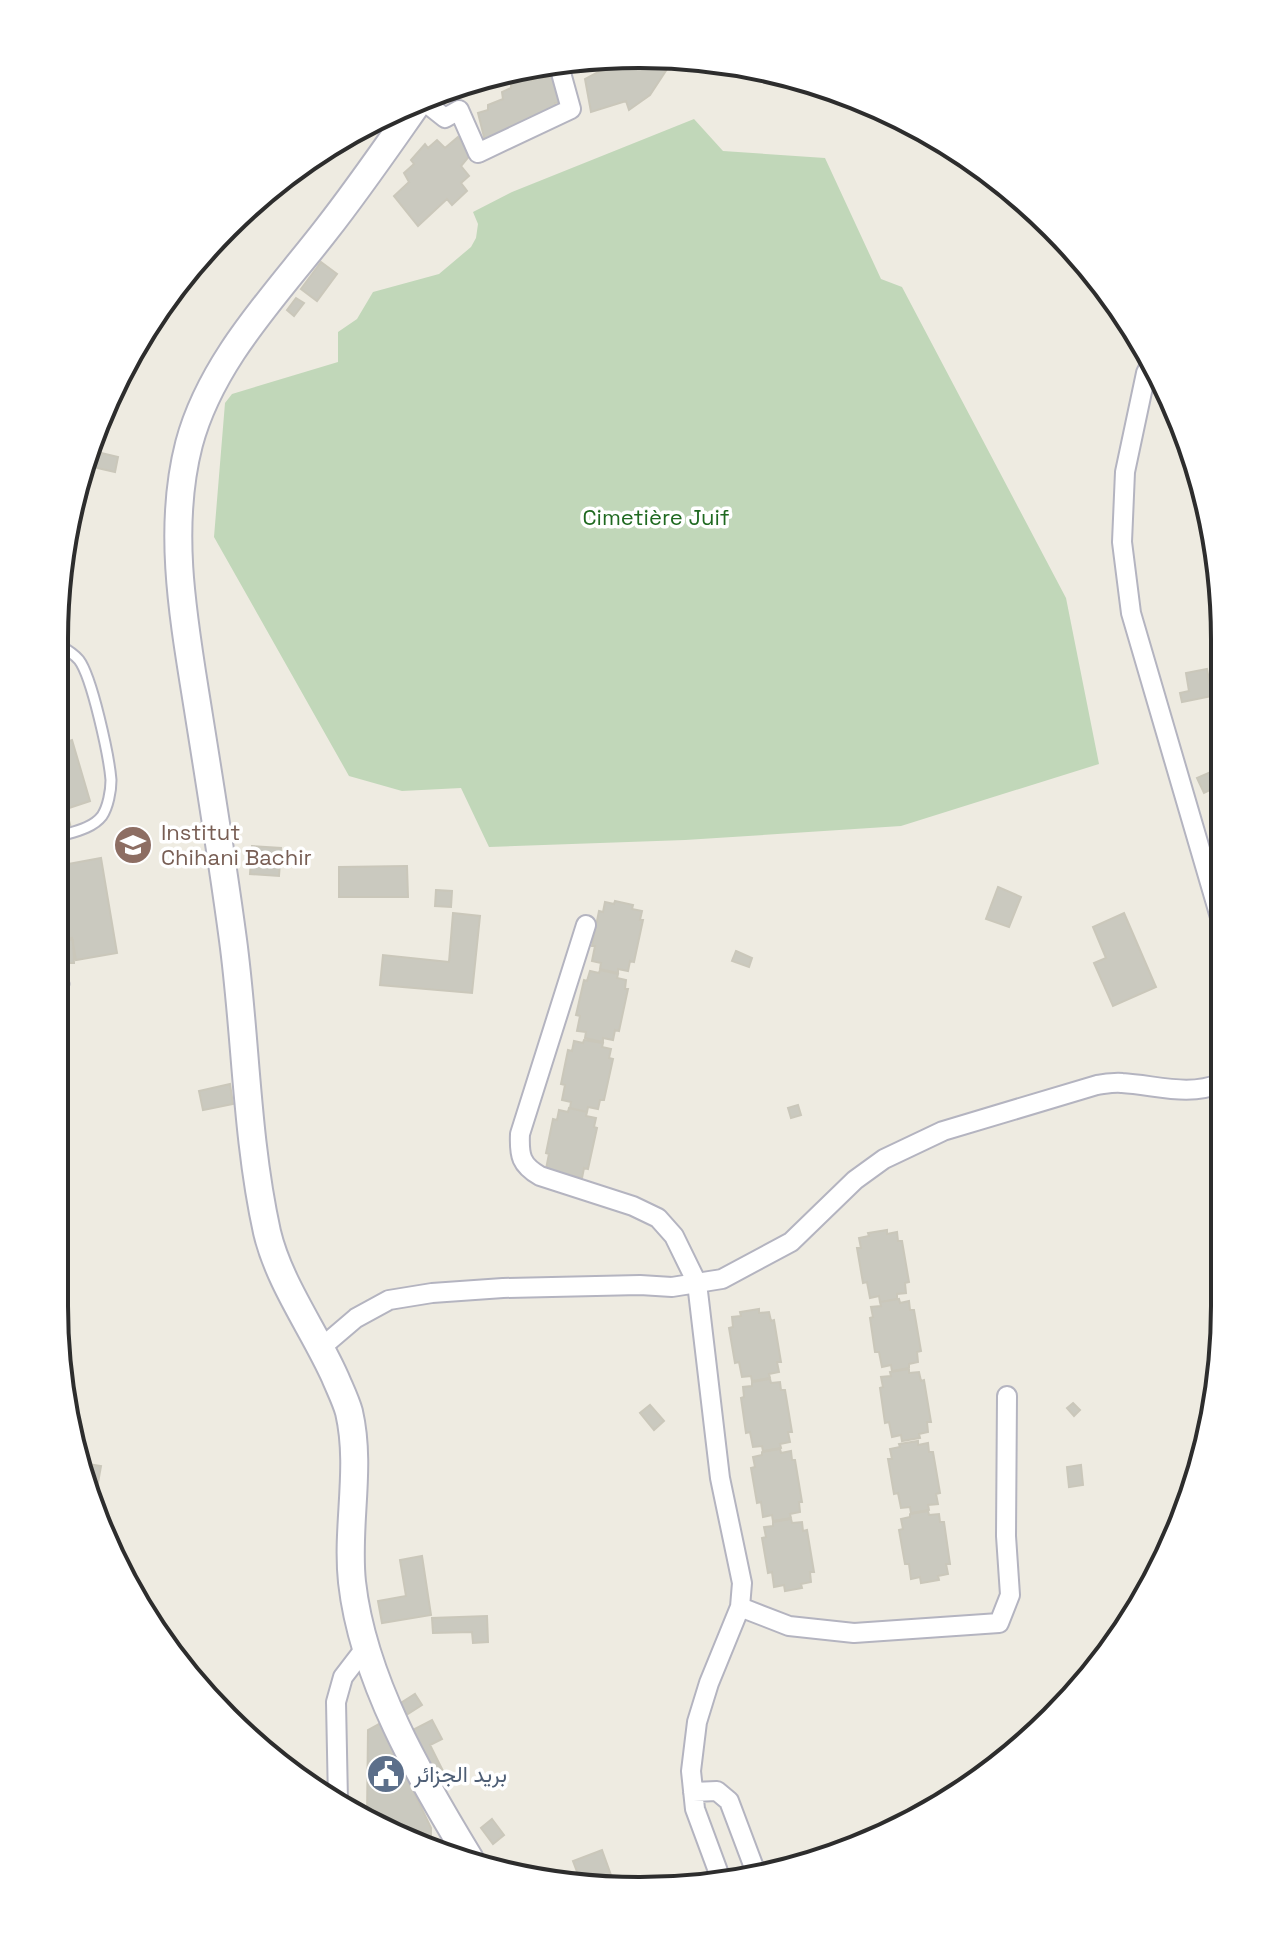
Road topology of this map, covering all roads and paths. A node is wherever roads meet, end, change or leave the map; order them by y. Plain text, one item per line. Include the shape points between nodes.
1 (561, 74) edge
2 (432, 108) edge
3 (407, 118) edge
4 (1146, 375) edge
5 (68, 652) edge
6 (68, 834) edge
7 (1211, 886) edge
8 (586, 925) dead end
9 (1211, 1088) edge
10 (697, 1283) junction
11 (322, 1347) junction
12 (1007, 1396) dead end
13 (740, 1607) junction
14 (366, 1647) junction
15 (338, 1790) edge
16 (693, 1792) junction
17 (458, 1848) edge
18 (753, 1865) edge
19 (718, 1871) edge

1 - 2 street via 571,109 478,153 459,110 445,118
3 - 11 main road via 217,374 189,445 179,502 178,552 190,657 234,944 268,1236
4 - 7 street via 1125,472 1122,542 1129,598
5 - 6 lane via 80,661 93,693 111,781 101,817
8 - 10 street via 519,1151 526,1168 540,1176 658,1218 674,1236
9 - 10 street via 1097,1085 943,1131 884,1159 855,1180 791,1242 722,1279
10 - 11 street via 503,1288 389,1300 356,1318
10 - 13 street via 720,1478 742,1583
11 - 14 main road via 349,1410 354,1445 351,1559
12 - 13 street via 1010,1595 999,1623 854,1633 789,1626
13 - 16 street via 697,1722
14 - 15 street via 343,1677 336,1702
14 - 17 main road via 391,1713
16 - 18 street via 717,1791 729,1801
16 - 19 street

